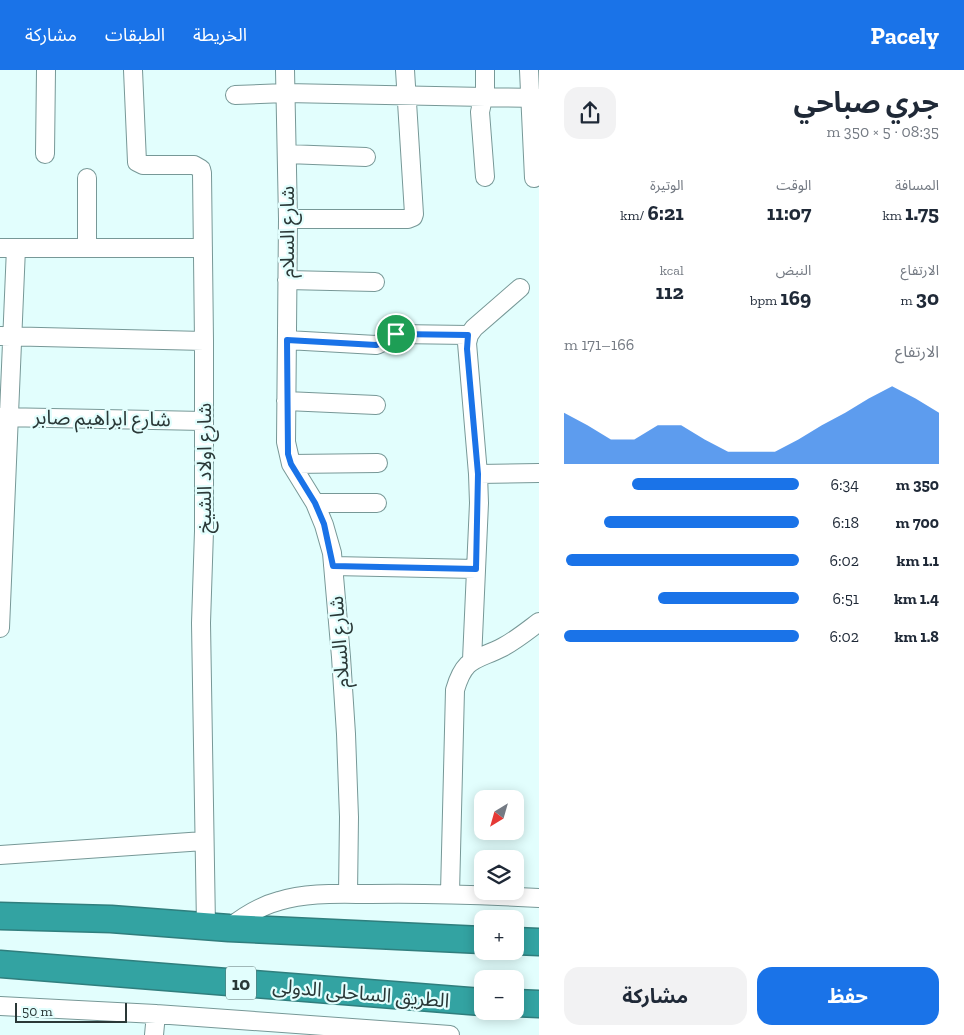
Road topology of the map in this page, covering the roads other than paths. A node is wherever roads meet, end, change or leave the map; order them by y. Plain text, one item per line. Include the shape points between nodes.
1 (46, 70) edge
2 (134, 70) edge
3 (285, 70) edge
4 (405, 70) edge
5 (484, 70) edge
6 (529, 70) edge
7 (286, 93) junction
8 (235, 95) dead end
9 (408, 96) junction
10 (484, 97) junction
11 (535, 98) edge
12 (45, 154) dead end
13 (287, 154) junction
14 (366, 157) dead end
15 (485, 177) dead end
16 (87, 178) dead end
17 (534, 178) dead end
18 (288, 219) junction
19 (8, 248) edge
20 (87, 248) junction
21 (203, 248) junction
22 (287, 280) junction
23 (375, 282) dead end
24 (520, 288) dead end
25 (468, 335) junction
26 (6, 336) edge
27 (287, 340) junction
28 (204, 341) junction
29 (286, 401) junction
30 (376, 405) dead end
31 (5, 416) edge
32 (204, 421) junction
33 (378, 463) dead end
34 (291, 464) junction
35 (539, 473) edge
36 (478, 474) junction
37 (3, 501) edge
38 (315, 503) junction
39 (377, 503) dead end
40 (333, 566) junction
41 (476, 569) junction
42 (0, 588) edge
43 (539, 622) edge
44 (0, 628) edge
45 (472, 660) junction
46 (204, 841) junction
47 (0, 855) edge
48 (450, 893) junction
49 (348, 894) junction
50 (539, 898) edge
51 (0, 916) edge
52 (217, 927) junction
53 (474, 940) edge
54 (524, 941) edge
55 (539, 942) edge
56 (0, 964) edge
57 (474, 1001) edge
58 (524, 1003) edge
59 (539, 1004) edge
60 (0, 1006) edge
61 (156, 1014) junction
62 (270, 1029) edge
63 (347, 1031) edge
64 (154, 1035) edge
65 (450, 1035) edge

1 - 12 street
2 - 21 street, شارع اولاد الشيخ via 137,162 143,165 194,165 201,169
3 - 7 street, شارع السلام
4 - 9 street
5 - 10 street
6 - 11 street
7 - 8 street
7 - 9 street
7 - 13 street, شارع السلام
9 - 10 street
9 - 18 street via 413,217
10 - 11 street
10 - 15 street via 480,112
11 - 17 street
13 - 14 street
13 - 18 street, شارع السلام
16 - 20 street
18 - 22 street, شارع السلام
19 - 20 street
19 - 26 street
20 - 21 street
21 - 28 street, شارع اولاد الشيخ
22 - 23 street
22 - 27 street, شارع السلام
24 - 25 street
25 - 27 street via 396,334 376,345
25 - 36 street
26 - 28 street
26 - 31 street
27 - 29 street, شارع السلام
28 - 32 street, شارع اولاد الشيخ
29 - 30 street
29 - 34 street, شارع السلام via 286,442
31 - 32 street, شارع ابراهيم صابر
31 - 37 street
32 - 46 street, شارع اولاد الشيخ via 201,623
33 - 34 street
34 - 38 street, شارع السلام
35 - 36 street
36 - 41 street
37 - 42 street
38 - 39 street
38 - 40 street, شارع السلام via 324,524
40 - 41 street
40 - 49 street, شارع السلام via 347,771
41 - 45 street
42 - 44 street
43 - 45 street via 502,648
45 - 48 street via 458,677 455,690
46 - 47 street
46 - 52 street, شارع اولاد الشيخ
48 - 49 street
48 - 50 street
49 - 52 street via 279,900
51 - 52 highway via 112,919
52 - 53 highway
54 - 55 highway
56 - 57 highway, الطريق الساحلى الدولى / 10
58 - 59 highway
60 - 61 street
61 - 62 street
61 - 64 street
62 - 63 street
63 - 65 street

